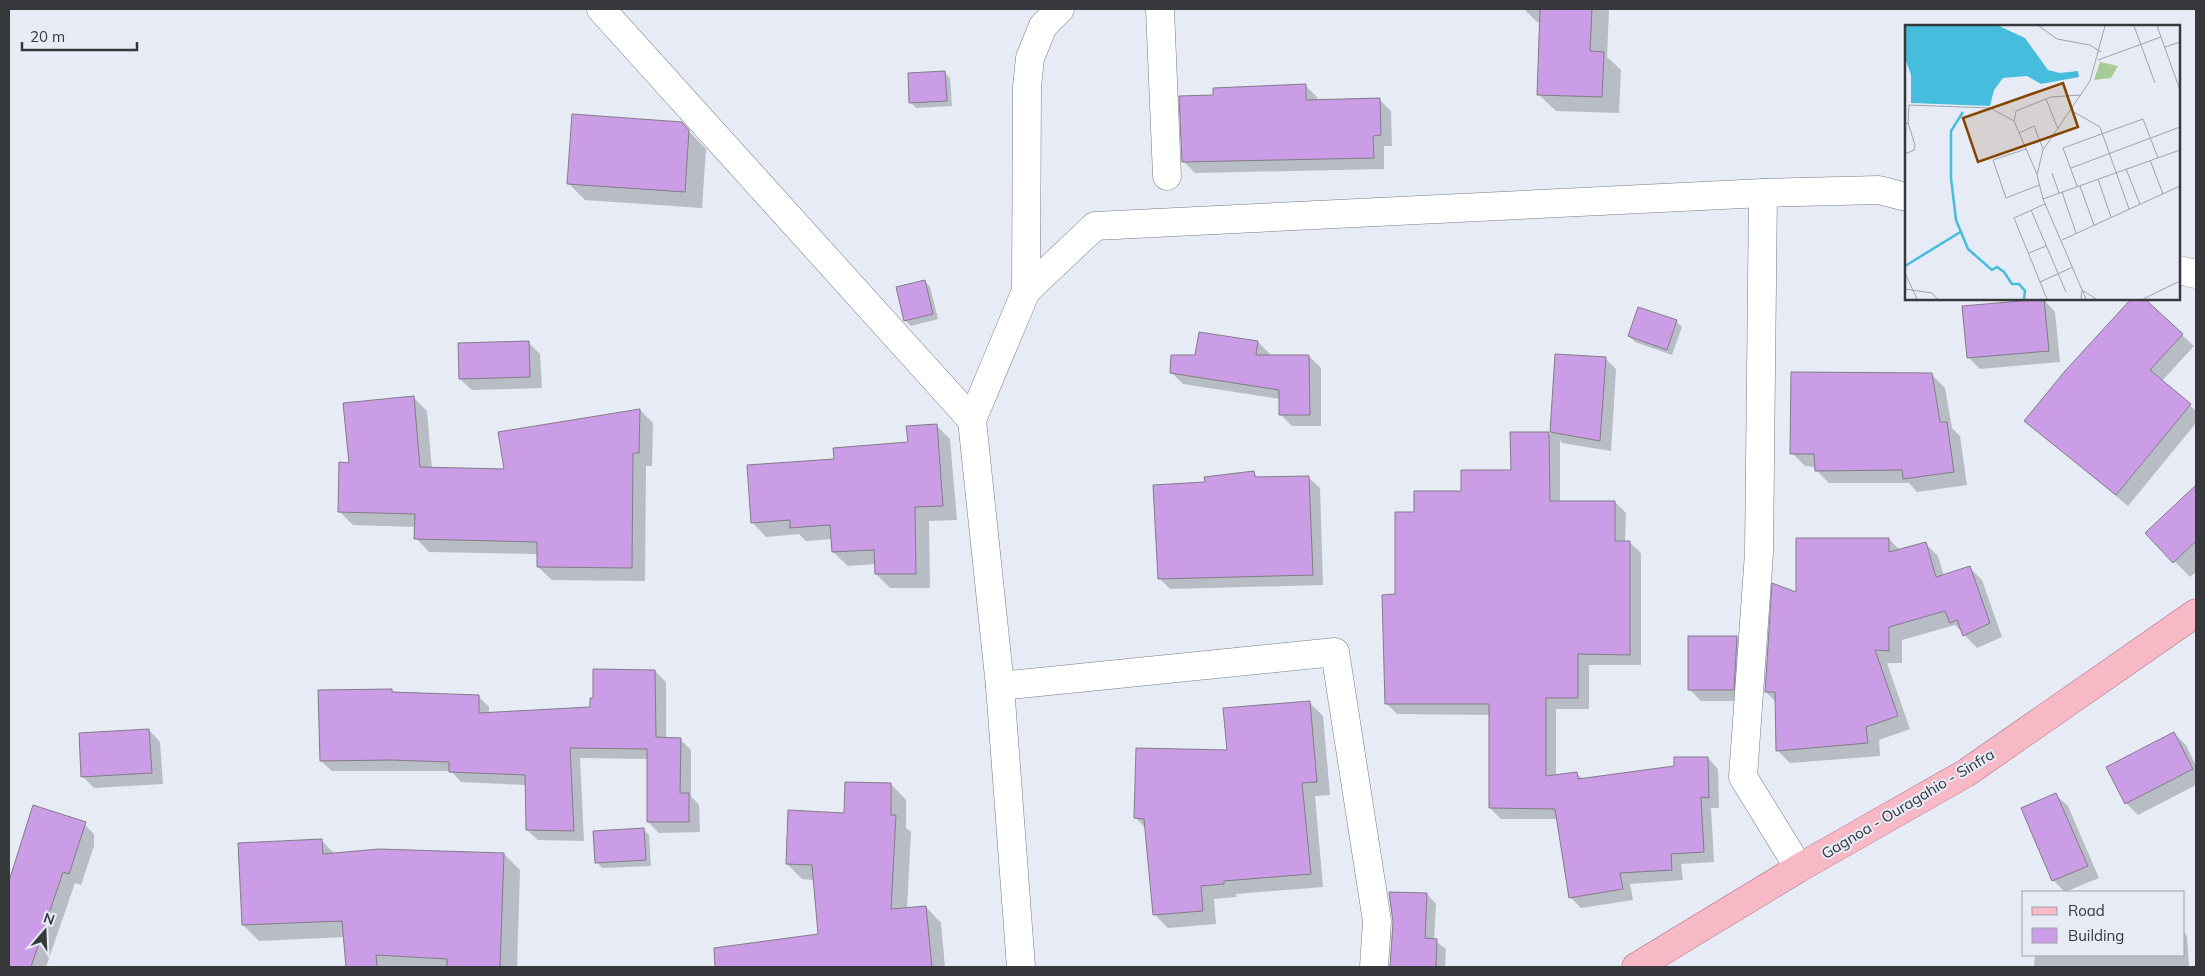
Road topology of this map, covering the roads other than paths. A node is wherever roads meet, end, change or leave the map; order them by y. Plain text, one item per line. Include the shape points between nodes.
1 (601, 9) edge
2 (1060, 9) edge
3 (1160, 9) edge
4 (1167, 176) dead end
5 (1763, 193) junction
6 (1905, 197) edge
7 (2180, 270) edge
8 (2196, 274) edge
9 (1026, 291) junction
10 (972, 420) junction
11 (2196, 613) edge
12 (1000, 686) junction
13 (1799, 868) junction
14 (1020, 967) edge
15 (1374, 967) edge
16 (1636, 967) edge

1 - 10 street
2 - 9 street via 1043,26 1030,58 1027,87
3 - 4 street
5 - 6 street via 1879,190
5 - 9 street via 1095,226
5 - 13 street via 1759,553 1743,777
7 - 8 street
9 - 10 street
10 - 12 street
11 - 13 main road, Gagnoa - Ouragahio - Sinfra via 1966,774
12 - 14 street
12 - 15 street via 1335,652 1377,921
13 - 16 main road, Gagnoa - Ouragahio - Sinfra

